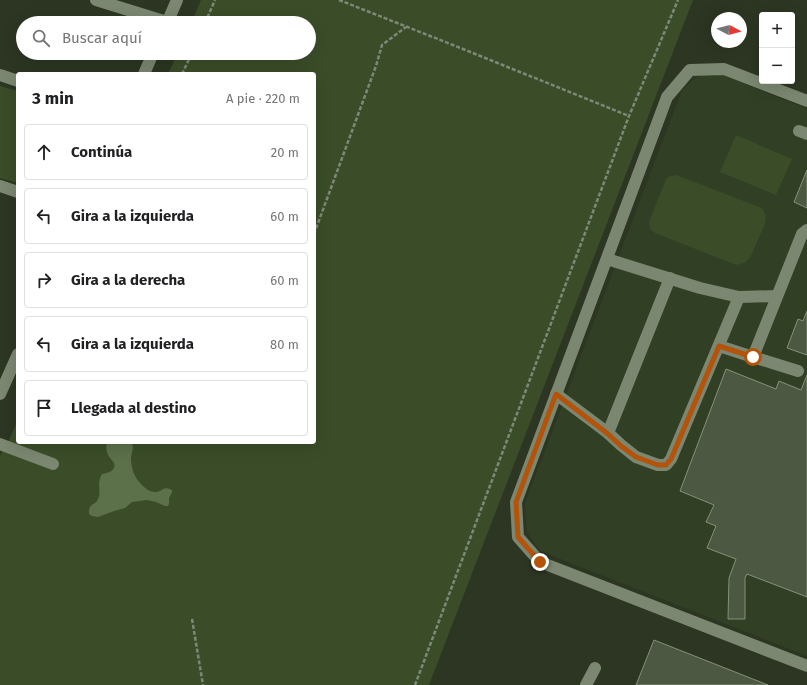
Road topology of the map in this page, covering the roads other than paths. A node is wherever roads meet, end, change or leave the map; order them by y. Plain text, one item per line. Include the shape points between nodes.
1 (96, 0) edge
2 (177, 0) edge
3 (148, 16) edge
4 (170, 16) edge
5 (150, 60) edge
6 (145, 72) edge
7 (0, 75) edge
8 (16, 80) edge
9 (807, 101) edge
10 (0, 186) edge
11 (16, 191) edge
12 (807, 230) edge
13 (607, 259) junction
14 (670, 278) junction
15 (778, 296) junction
16 (739, 297) junction
17 (719, 346) junction
18 (753, 357) junction
19 (16, 358) edge
20 (798, 371) dead end
21 (1, 389) edge
22 (556, 394) junction
23 (608, 434) junction
24 (0, 444) edge
25 (53, 464) dead end
26 (807, 666) edge
27 (595, 668) dead end
28 (586, 685) edge

1 - 3 street
2 - 4 street
5 - 6 street
7 - 8 street
9 - 13 street via 724,69 690,70 668,97
10 - 11 street
12 - 15 street via 802,234
13 - 14 street
13 - 22 street
14 - 16 street
14 - 23 street
15 - 16 street
15 - 18 street
16 - 17 street
17 - 18 street
17 - 23 street via 671,459 666,465 658,465 636,457
18 - 20 street
19 - 21 street
22 - 23 street
22 - 26 street via 516,502 518,537 540,562
24 - 25 street
27 - 28 street

